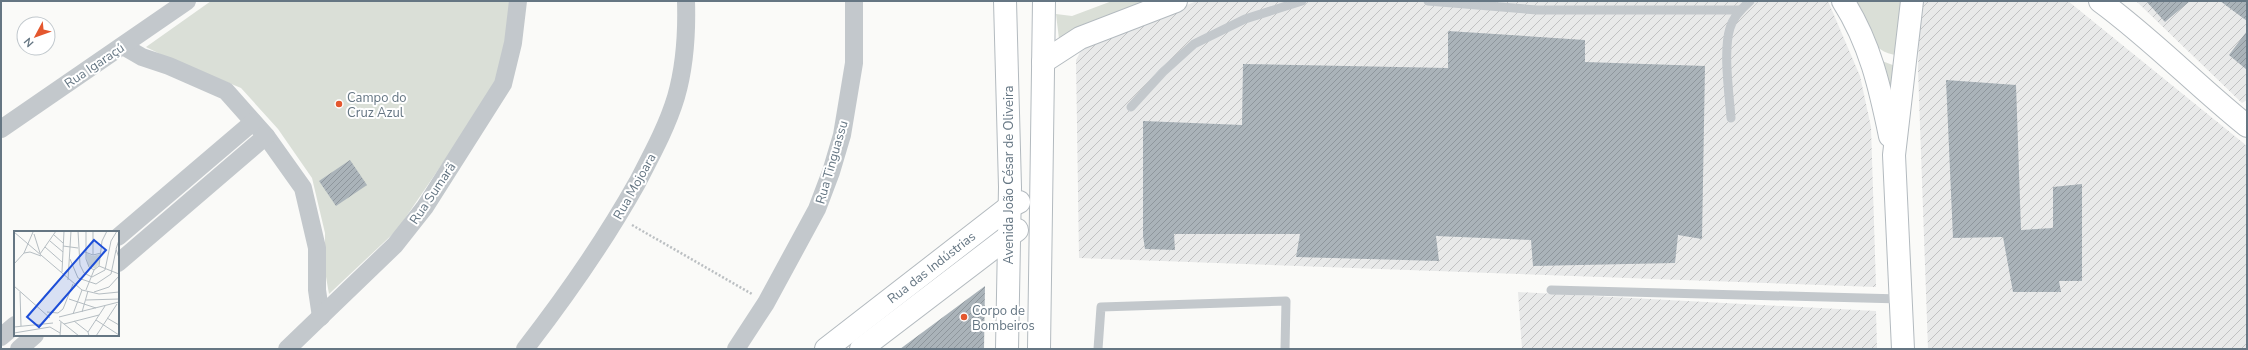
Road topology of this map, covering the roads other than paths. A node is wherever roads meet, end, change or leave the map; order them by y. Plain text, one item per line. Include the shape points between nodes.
1 (187, 1) edge
2 (518, 1) edge
3 (686, 1) edge
4 (854, 1) edge
5 (1005, 1) edge
6 (1044, 1) edge
7 (1176, 1) edge
8 (1302, 1) edge
9 (1428, 1) edge
10 (1750, 1) edge
11 (1843, 1) edge
12 (1912, 1) edge
13 (2100, 1) edge
14 (2113, 1) edge
15 (1740, 10) junction
16 (2132, 24) junction
17 (1867, 45) junction
18 (123, 46) junction
19 (1905, 57) junction
20 (1043, 62) junction
21 (1131, 107) dead end
22 (1731, 118) dead end
23 (253, 122) junction
24 (2247, 126) edge
25 (1, 129) edge
26 (266, 136) junction
27 (1894, 155) junction
28 (1041, 194) junction
29 (1009, 207) junction
30 (1039, 223) junction
31 (1008, 235) junction
32 (119, 236) edge
33 (119, 262) edge
34 (1551, 290) dead end
35 (1901, 299) junction
36 (321, 317) junction
37 (34, 336) edge
38 (19, 349) edge
39 (287, 349) edge
40 (525, 349) edge
41 (736, 349) edge
42 (826, 349) edge
43 (861, 349) edge
44 (1007, 349) edge
45 (1039, 349) edge
46 (1098, 349) edge
47 (1285, 349) edge
48 (1903, 349) edge

1 - 18 street, Rua Igaraçú
2 - 36 street, Rua Sumarã via 513,43 502,84 470,136 425,207 395,245
3 - 40 street, Rua Mojoara via 687,41 676,97 652,154 618,217 571,289
4 - 41 street, Rua Tinguassu via 854,64 842,134 831,172 817,209 766,303
5 - 29 street, Avenida João César de Oliveira
6 - 20 street
7 - 20 street via 1080,38
8 - 21 lane via 1245,19 1194,44 1163,72
9 - 15 lane via 1537,10
10 - 15 lane
11 - 17 street
12 - 19 street
13 - 16 street
14 - 16 street
15 - 22 lane via 1730,27 1727,47
16 - 24 street
17 - 19 street via 1891,60
17 - 27 street via 1879,83
18 - 23 street via 142,57 226,91
18 - 25 street, Rua Igaraçú
19 - 27 street
20 - 28 street
23 - 26 street
23 - 32 street
26 - 33 street
26 - 36 street via 303,188 317,248 317,290
27 - 35 street
28 - 29 street, Rua das Indústrias
28 - 30 street
29 - 31 street, Avenida João César de Oliveira
29 - 42 street, Rua das Indústrias
30 - 31 street, Rua das Indústrias via 1022,227
30 - 45 street
31 - 43 street, Rua das Indústrias
31 - 44 street, Avenida João César de Oliveira
34 - 35 lane
35 - 48 street
36 - 39 street, Rua Sumarã
37 - 38 street
46 - 47 lane via 1101,307 1286,301

